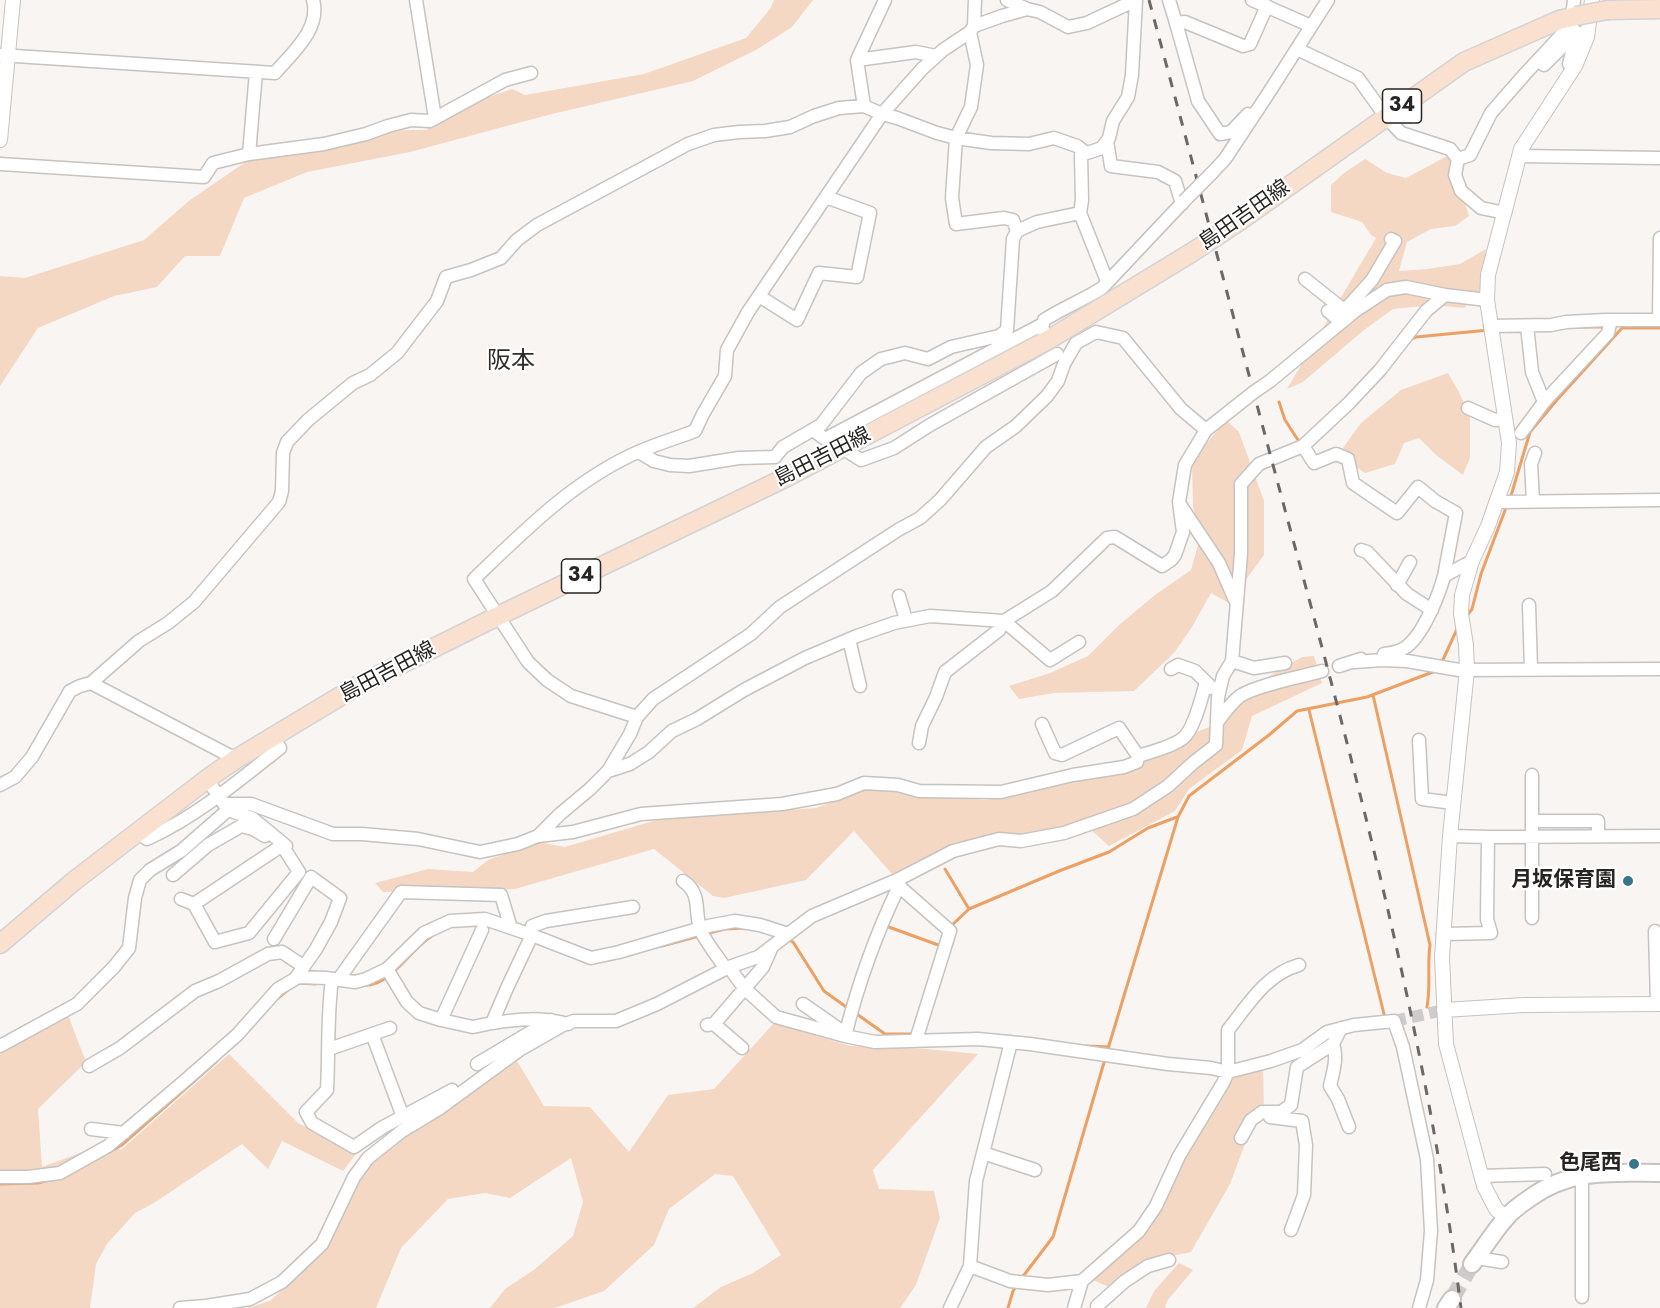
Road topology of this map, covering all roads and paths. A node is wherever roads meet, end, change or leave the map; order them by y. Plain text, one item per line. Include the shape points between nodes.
1 (13, 0) edge
2 (314, 0) edge
3 (416, 0) edge
4 (885, 0) edge
5 (975, 0) edge
6 (1007, 0) edge
7 (1136, 0) edge
8 (1169, 0) edge
9 (1252, 0) edge
10 (1328, 0) edge
11 (1592, 0) edge
12 (1267, 6) junction
13 (1027, 9) junction
14 (1660, 9) edge
15 (1575, 12) edge
16 (1176, 22) junction
17 (1311, 26) junction
18 (972, 29) junction
19 (1297, 49) junction
20 (4, 55) edge
21 (936, 56) junction
22 (857, 60) junction
23 (1575, 66) junction
24 (256, 72) junction
25 (531, 73) dead end
26 (1275, 84) junction
27 (1503, 99) junction
28 (864, 106) junction
29 (882, 114) junction
30 (1386, 117) junction
31 (435, 118) junction
32 (0, 132) edge
33 (956, 138) junction
34 (1107, 141) junction
35 (1086, 153) junction
36 (249, 154) junction
37 (1519, 156) junction
38 (1660, 158) edge
39 (1458, 159) junction
40 (0, 164) edge
41 (826, 197) junction
42 (1183, 202) junction
43 (1080, 213) junction
44 (1505, 213) junction
45 (1017, 231) junction
46 (1660, 238) edge
47 (1391, 239) dead end
48 (1305, 279) dead end
49 (1107, 281) junction
50 (1445, 295) junction
51 (759, 296) junction
52 (1486, 300) junction
53 (1328, 311) dead end
54 (1345, 316) junction
55 (1659, 320) edge
56 (1610, 324) junction
57 (1527, 329) junction
58 (1491, 330) junction
59 (1053, 346) junction
60 (1544, 402) junction
61 (1468, 408) dead end
62 (1505, 419) junction
63 (813, 430) junction
64 (1206, 430) junction
65 (1521, 433) dead end
66 (1301, 448) junction
67 (639, 452) junction
68 (1535, 453) dead end
69 (775, 457) junction
70 (787, 477) junction
71 (1660, 500) edge
72 (1533, 501) junction
73 (1179, 502) junction
74 (1500, 502) junction
75 (1361, 550) dead end
76 (1472, 561) junction
77 (1410, 562) dead end
78 (1444, 576) junction
79 (1397, 585) junction
80 (899, 596) dead end
81 (1236, 603) junction
82 (1529, 604) dead end
83 (1432, 610) junction
84 (498, 616) junction
85 (906, 620) junction
86 (1004, 621) junction
87 (849, 639) junction
88 (1079, 642) dead end
89 (1232, 660) junction
90 (1355, 662) junction
91 (1285, 663) dead end
92 (1339, 666) dead end
93 (1172, 669) dead end
94 (1531, 669) junction
95 (1660, 669) edge
96 (1467, 670) junction
97 (1322, 671) dead end
98 (1206, 682) junction
99 (91, 683) junction
100 (860, 686) dead end
101 (637, 717) junction
102 (1218, 721) junction
103 (1042, 724) dead end
104 (1217, 735) junction
105 (273, 737) junction
106 (1419, 740) dead end
107 (919, 742) dead end
108 (1138, 756) junction
109 (237, 759) junction
110 (608, 771) junction
111 (1532, 775) dead end
112 (0, 785) edge
113 (217, 794) junction
114 (1453, 803) junction
115 (1532, 821) junction
116 (538, 836) junction
117 (1450, 836) junction
118 (1532, 836) junction
119 (1598, 836) junction
120 (1660, 836) edge
121 (1488, 837) junction
122 (281, 842) junction
123 (172, 875) dead end
124 (311, 877) junction
125 (683, 881) dead end
126 (898, 883) junction
127 (181, 899) dead end
128 (194, 904) junction
129 (633, 907) dead end
130 (1532, 918) dead end
131 (511, 928) junction
132 (482, 930) dead end
133 (1655, 931) dead end
134 (702, 933) junction
135 (1443, 934) junction
136 (530, 937) junction
137 (274, 939) dead end
138 (782, 939) junction
139 (0, 944) edge
140 (1299, 965) dead end
141 (303, 966) junction
142 (727, 968) junction
143 (390, 973) junction
144 (295, 979) junction
145 (333, 982) junction
146 (744, 988) junction
147 (803, 1004) dead end
148 (1659, 1004) edge
149 (1444, 1010) junction
150 (552, 1019) junction
151 (441, 1020) junction
152 (492, 1023) junction
153 (568, 1024) junction
154 (390, 1028) dead end
155 (1341, 1028) junction
156 (372, 1034) junction
157 (845, 1035) junction
158 (917, 1036) junction
159 (1011, 1042) junction
160 (1333, 1044) junction
161 (0, 1046) edge
162 (742, 1048) dead end
163 (329, 1049) junction
164 (477, 1064) dead end
165 (89, 1066) dead end
166 (1228, 1072) junction
167 (474, 1082) junction
168 (1259, 1115) junction
169 (403, 1117) junction
170 (1349, 1127) dead end
171 (91, 1129) dead end
172 (124, 1133) junction
173 (1241, 1138) dead end
174 (982, 1153) junction
175 (1035, 1170) dead end
176 (1660, 1173) edge
177 (1545, 1174) dead end
178 (1582, 1174) junction
179 (1481, 1176) junction
180 (0, 1177) edge
181 (1506, 1218) junction
182 (1291, 1230) dead end
183 (1168, 1260) dead end
184 (1475, 1261) joint
185 (1502, 1262) dead end
186 (970, 1266) junction
187 (1082, 1281) junction
188 (1582, 1297) dead end
189 (206, 1307) edge
190 (1098, 1307) edge
191 (180, 1308) edge
192 (950, 1308) edge
193 (1074, 1308) edge
194 (1419, 1308) edge

1 - 20 street
2 - 24 street via 314,21 309,32 274,73
3 - 31 street
4 - 22 street
5 - 18 street
6 - 13 street
7 - 13 street via 1087,23 1068,27
7 - 34 street via 1128,97 1113,121
8 - 16 street
9 - 12 street
10 - 17 street
11 - 23 street via 1587,37
12 - 16 street via 1250,44 1243,46 1185,22
12 - 17 street
13 - 18 street
14 - 15 main road, 島田吉田線 / 34, bridge
15 - 27 street
15 - 30 main road, 島田吉田線 / 34 via 1464,62
16 - 26 street via 1198,102 1220,134 1231,132
17 - 19 street
18 - 21 street
18 - 33 street via 977,65 972,107
19 - 26 street
19 - 30 street via 1358,78
20 - 24 street
20 - 32 street
21 - 22 street via 916,52
21 - 29 street
22 - 28 street
23 - 27 street via 1569,64 1577,32 1518,92
23 - 37 street
24 - 36 street
25 - 31 street via 504,80
26 - 42 street, bridge via 1225,159
27 - 39 street via 1470,155
28 - 29 street
28 - 99 street via 838,108 790,127 714,135 688,144 537,225 501,258 446,277 437,301 398,353 353,383 287,442 279,502 194,602 139,641
29 - 33 street
29 - 41 street
30 - 39 street via 1401,133 1450,150
30 - 59 main road, 島田吉田線 / 34, bridge
31 - 36 street via 411,120 324,144
33 - 35 street via 1010,144 1054,138
33 - 45 street via 952,198 956,224 1004,218 1013,220
34 - 35 street via 1102,148
34 - 42 street via 1111,166 1158,172 1175,182
35 - 43 street via 1081,155
36 - 40 street via 213,163 204,177
37 - 38 street
37 - 44 street
39 - 44 street via 1455,175 1461,191 1481,207
41 - 51 street
41 - 51 street via 870,213 857,277 819,273 797,320
42 - 49 street
43 - 45 street via 1037,222
43 - 49 street
44 - 52 street via 1488,275
45 - 63 street via 1013,239 1007,330 999,336 951,347 928,359 905,353 881,359 861,373
46 - 55 street
47 - 54 street via 1395,241 1372,280
48 - 54 street
49 - 59 street via 1086,299 1044,320
50 - 52 street
50 - 54 street via 1406,286 1387,290
50 - 66 street via 1426,311 1349,403
51 - 67 street via 727,350 724,376 695,431
52 - 58 street
53 - 54 street
54 - 64 street, bridge
55 - 56 street
56 - 57 street via 1566,322
56 - 60 street
57 - 58 street
57 - 60 street via 1532,372
58 - 62 street
59 - 63 street via 825,439
59 - 64 street via 1076,343 1096,332 1123,338 1181,409
59 - 70 main road, 島田吉田線 / 34
59 - 101 street via 1058,381 1047,396 1016,426 986,447 921,518 780,607 751,634 653,699
60 - 65 street
61 - 62 street via 1494,420
62 - 74 street via 1509,443
63 - 69 street via 783,447
64 - 73 street via 1185,465
66 - 78 street via 1314,463 1336,454 1348,459 1353,483 1398,513 1418,487 1456,513
66 - 81 street via 1259,464 1241,484
67 - 69 street via 654,461 689,466
67 - 84 street via 581,484 534,521 474,579
68 - 72 street via 1531,464
69 - 70 street
70 - 84 main road, 島田吉田線 / 34
71 - 72 street
72 - 74 street
73 - 81 street via 1219,562
73 - 86 street via 1183,532 1171,560 1162,566 1115,537 1107,538 1052,591
74 - 76 street
75 - 79 street
76 - 78 street
76 - 96 street via 1462,595
77 - 79 street
78 - 83 street
79 - 83 street
80 - 85 street
81 - 89 street
82 - 94 street
83 - 90 street via 1408,647
84 - 101 street via 528,662 547,680 571,696
84 - 105 main road, 島田吉田線 / 34 via 359,685
85 - 86 street via 930,616
85 - 87 street
86 - 88 street via 1050,660
86 - 107 street via 999,630 945,672
87 - 100 street
87 - 110 street via 744,690 672,731 630,764
89 - 91 street via 1254,668
89 - 102 street via 1218,697
90 - 92 street
90 - 96 street via 1407,661
93 - 98 street via 1178,665 1195,671
94 - 95 street
94 - 96 street
96 - 114 street
97 - 102 street via 1242,695
98 - 104 street via 1210,686 1210,722
98 - 108 street via 1184,738
99 - 109 street
99 - 112 street via 70,691 32,757 15,777
101 - 110 street
102 - 104 street
103 - 108 street via 1055,753 1062,755 1119,728
104 - 126 street via 1216,745 1168,786 1133,809 1064,833 1021,841 999,839 953,851
105 - 109 main road, 島田吉田線 / 34
105 - 113 street via 280,748
106 - 114 street via 1422,800
108 - 116 street via 1137,762 1124,767 1001,792 919,791 864,783 837,794 782,804 642,814 573,832
109 - 113 main road, 島田吉田線 / 34
110 - 116 street
111 - 115 street
113 - 116 street via 333,834 418,839 480,852
113 - 122 street
113 - 139 main road, 島田吉田線 / 34 via 138,832 74,880
113 - 161 street via 182,851 140,880 129,948 114,967 77,1004
114 - 117 street
115 - 118 street
115 - 119 street via 1598,820
117 - 121 street
117 - 135 street
118 - 119 street
118 - 121 street
118 - 130 street
119 - 120 street
121 - 135 street via 1487,919 1491,933
122 - 123 street via 240,826 208,844
122 - 124 street
122 - 128 street via 278,848
122 - 128 street via 299,872 249,933 214,942
124 - 137 street
124 - 141 street via 340,898 331,922
125 - 134 street via 697,901
126 - 138 street via 812,916
126 - 157 street
126 - 158 street via 947,928
127 - 128 street
129 - 136 street via 546,921 532,926
131 - 136 street
131 - 143 street via 485,919 450,921 424,933
131 - 145 street via 501,895 401,892
132 - 151 street
133 - 148 street
134 - 136 street via 591,958
134 - 138 street via 708,926 735,921 760,925
134 - 142 street
135 - 149 street
136 - 152 street
138 - 142 street via 758,957
138 - 146 street
140 - 166 street via 1270,979 1228,1030
141 - 144 street
141 - 165 street via 282,952 268,954 195,991 120,1048
142 - 146 street
142 - 153 street via 616,1022
143 - 145 street via 355,982
143 - 151 street via 407,1002 419,1013
144 - 145 street
144 - 172 street via 278,989 237,1035
145 - 163 street
146 - 157 street via 776,1017
146 - 162 street via 711,1025
147 - 157 street
148 - 149 street
149 - 179 street via 1446,1044
150 - 152 street
150 - 153 street
150 - 164 street
151 - 152 street via 472,1027
153 - 167 street via 521,1049
154 - 156 street
155 - 160 street
155 - 166 street via 1327,1032 1302,1050
155 - 194 street via 1394,1021 1403,1047 1427,1159 1431,1231 1427,1280
156 - 163 street
156 - 169 street
157 - 158 street via 875,1042
158 - 159 street
159 - 166 street
159 - 174 street
160 - 168 street via 1296,1067 1291,1105 1281,1112
160 - 170 street via 1336,1052 1330,1086
163 - 169 street via 327,1090 306,1112 312,1123 354,1147
166 - 187 street via 1139,1231
167 - 169 street via 468,1081
167 - 189 street via 368,1158 354,1177 322,1244 282,1282 250,1299
168 - 173 street via 1251,1120
168 - 182 street via 1302,1121 1306,1145 1304,1195
171 - 172 street
172 - 180 street via 60,1173
174 - 175 street
174 - 186 street via 976,1181
176 - 178 main road
177 - 179 street
178 - 181 main road via 1542,1189
178 - 188 street
179 - 181 street via 1488,1197
181 - 184 main road
183 - 190 street via 1148,1266 1125,1281
184 - 185 street
186 - 187 street via 1026,1283
186 - 192 street
187 - 193 street
189 - 191 street

